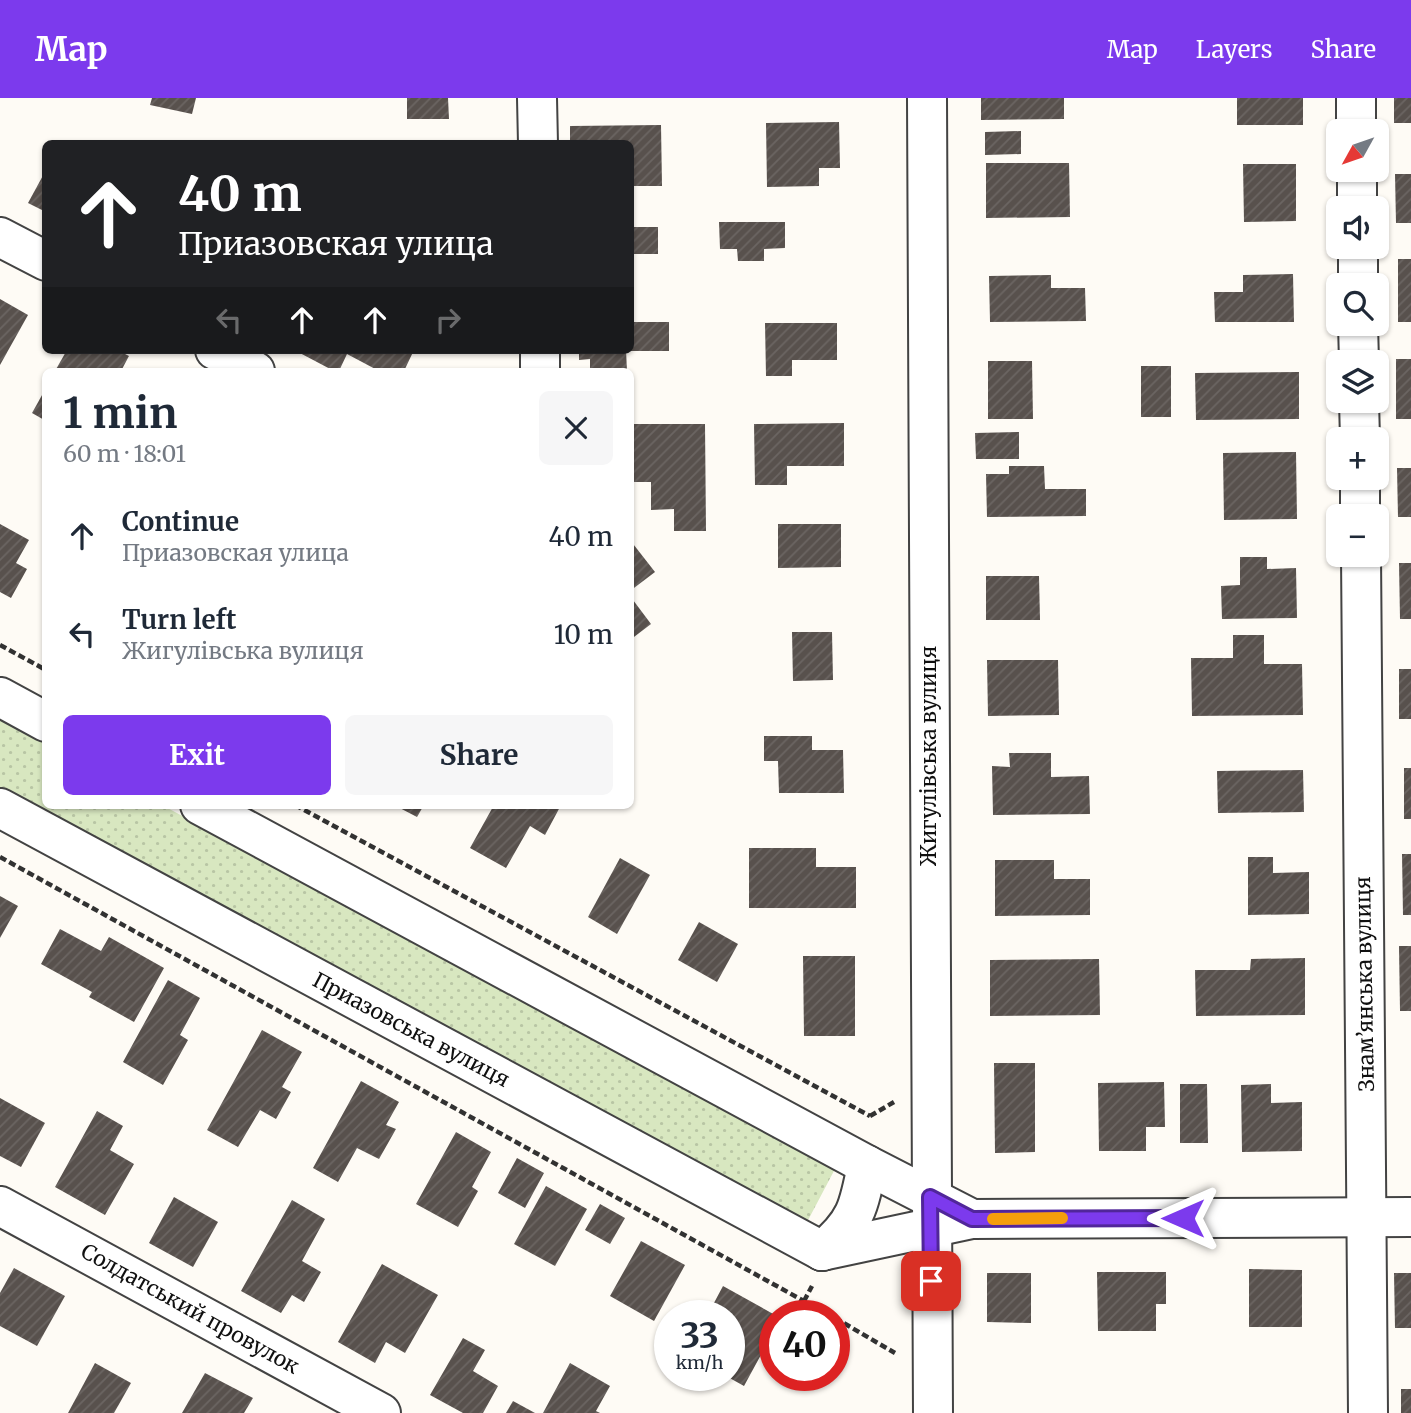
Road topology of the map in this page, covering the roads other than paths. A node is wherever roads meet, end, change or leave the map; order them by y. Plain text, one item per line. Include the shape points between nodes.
1 (537, 98) edge
2 (927, 98) edge
3 (1356, 98) edge
4 (1356, 119) edge
5 (538, 140) edge
6 (0, 237) edge
7 (42, 259) edge
8 (223, 354) edge
9 (249, 368) edge
10 (1361, 567) edge
11 (0, 697) edge
12 (42, 720) edge
13 (0, 808) edge
14 (207, 809) edge
15 (867, 1165) junction
16 (0, 1206) edge
17 (930, 1212) junction
18 (1368, 1217) junction
19 (1411, 1217) edge
20 (818, 1267) junction
21 (380, 1413) edge
22 (933, 1413) edge
23 (1368, 1413) edge

1 - 5 street
2 - 17 street, Жигулівська вулиця
3 - 4 street
6 - 7 street
8 - 9 street
10 - 18 street, Знам’янська вулиця
11 - 12 street
13 - 20 street, Приазовська вулиця
14 - 15 street
15 - 17 street
15 - 20 street via 853,1220
16 - 21 street, Солдатський провулок
17 - 18 street via 972,1219
17 - 20 street
17 - 22 street, Жигулівська вулиця
18 - 19 street
18 - 23 street, Знам’янська вулиця

